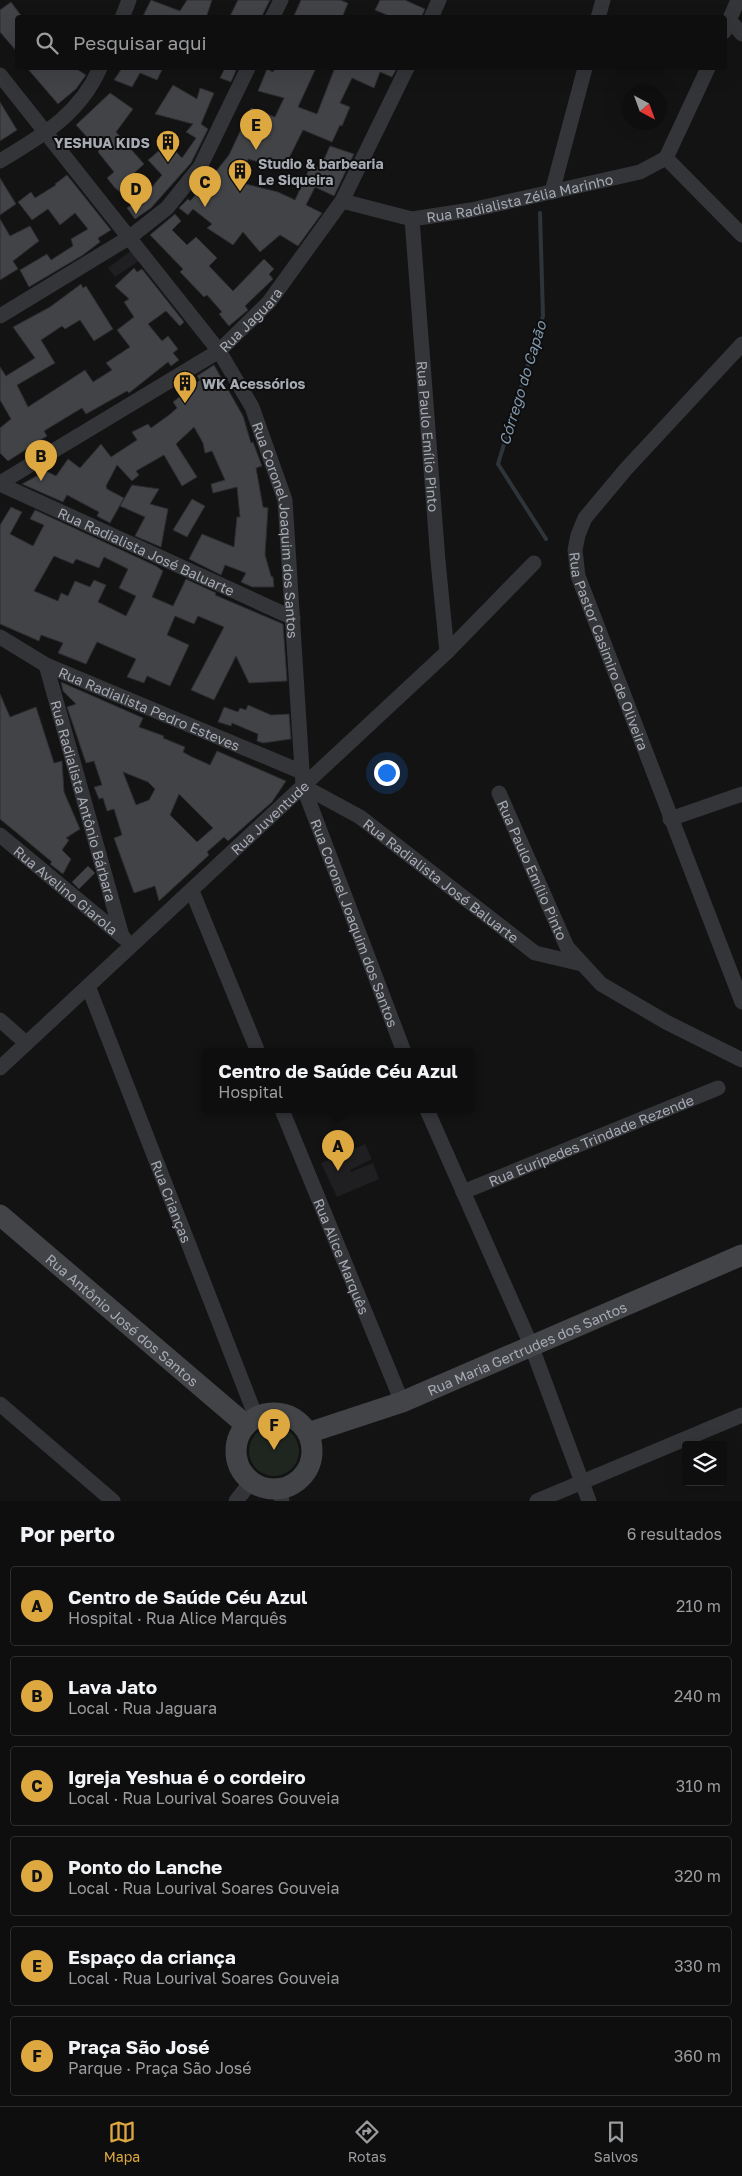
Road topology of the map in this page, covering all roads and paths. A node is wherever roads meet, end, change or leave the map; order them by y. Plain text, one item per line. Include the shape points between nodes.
1 (129, 0) edge
2 (280, 0) edge
3 (439, 0) edge
4 (603, 0) edge
5 (738, 0) edge
6 (123, 15) edge
7 (273, 15) edge
8 (432, 15) edge
9 (599, 15) edge
10 (727, 26) edge
11 (742, 34) edge
12 (99, 70) edge
13 (247, 70) edge
14 (406, 70) edge
15 (584, 70) edge
16 (707, 70) edge
17 (0, 75) edge
18 (46, 134) junction
19 (666, 158) junction
20 (0, 161) edge
21 (552, 192) junction
22 (342, 201) junction
23 (412, 219) junction
24 (742, 235) edge
25 (130, 237) junction
26 (0, 316) edge
27 (742, 344) edge
28 (219, 351) junction
29 (0, 483) edge
30 (534, 564) dead end
31 (293, 618) junction
32 (0, 637) edge
33 (447, 652) junction
34 (46, 665) junction
35 (303, 779) junction
36 (500, 793) dead end
37 (742, 794) edge
38 (670, 820) junction
39 (0, 835) edge
40 (192, 890) junction
41 (128, 941) junction
42 (582, 964) junction
43 (88, 986) junction
44 (742, 1002) edge
45 (0, 1020) edge
46 (26, 1043) junction
47 (256, 1048) edge
48 (403, 1048) edge
49 (742, 1060) edge
50 (0, 1068) edge
51 (718, 1088) dead end
52 (283, 1113) edge
53 (428, 1113) edge
54 (463, 1192) junction
55 (0, 1215) edge
56 (742, 1255) edge
57 (531, 1345) junction
58 (402, 1402) junction
59 (0, 1404) edge
60 (742, 1415) edge
61 (251, 1421) junction
62 (308, 1433) junction
63 (251, 1482) junction
64 (582, 1483) junction
65 (281, 1495) edge
66 (113, 1501) edge
67 (236, 1501) edge
68 (537, 1501) edge
69 (589, 1501) edge

1 - 6 street
2 - 7 street
3 - 8 street
4 - 9 street
5 - 10 street
10 - 11 street
12 - 18 street via 91,88 70,114
13 - 25 street via 200,167 167,208
14 - 22 street, Rua Jaguara
15 - 21 street
16 - 19 street
17 - 18 street, Rua Coronel Joaquim dos Santos
18 - 20 street
18 - 25 street, Rua Coronel Joaquim dos Santos
19 - 21 street, Rua Radialista Zélia Marinho via 640,172
19 - 24 street
21 - 23 street, Rua Radialista Zélia Marinho
22 - 23 street, Rua Radialista Zélia Marinho
22 - 28 street, Rua Jaguara via 269,302
23 - 33 street, Rua Paulo Emílio Pinto
25 - 26 street
25 - 28 street, Rua Coronel Joaquim dos Santos
27 - 38 street, Rua Pastor Casimiro de Oliveira via 585,518 575,550 578,576
28 - 29 street, Rua Jaguara
28 - 31 street, Rua Coronel Joaquim dos Santos via 252,407 285,500
29 - 31 street, Rua Radialista José Baluarte
30 - 33 street, Rua Juventude
31 - 35 street, Rua Coronel Joaquim dos Santos
32 - 34 street, Rua Radialista Pedro Esteves
33 - 35 street, Rua Juventude
34 - 35 street, Rua Radialista Pedro Esteves
34 - 41 street, Rua Radialista Antônio Bárbara
35 - 40 street, Rua Juventude
35 - 42 street, Rua Radialista José Baluarte via 360,817 535,953
35 - 48 street, Rua Coronel Joaquim dos Santos
36 - 42 street, Rua Paulo Emílio Pinto via 567,947
37 - 38 street
38 - 44 street, Rua Pastor Casimiro de Oliveira
39 - 41 street, Rua Avelino Giarola
40 - 41 street, Rua Juventude
40 - 47 street
41 - 43 street, Rua Juventude
42 - 49 street via 601,984 666,1022
43 - 46 street, Rua Juventude
43 - 61 street, Rua Crianças
45 - 46 street
46 - 50 street, Rua Juventude
51 - 54 street, Rua Euripedes Trindade Rezende
52 - 58 street, Rua Alice Marquês
53 - 54 street
54 - 57 street
55 - 61 street, Rua Antônio José dos Santos
56 - 57 street, Rua Maria Gertrudes dos Santos
57 - 58 street, Rua Maria Gertrudes dos Santos
57 - 64 street
58 - 62 street, Rua Maria Gertrudes dos Santos
59 - 66 street
60 - 64 street
61 - 62 street via 269,1413 282,1413 294,1418
61 - 63 street via 237,1441 236,1454 239,1467
62 - 65 street via 312,1459 303,1477
63 - 65 street
63 - 67 street
64 - 68 street
64 - 69 street

